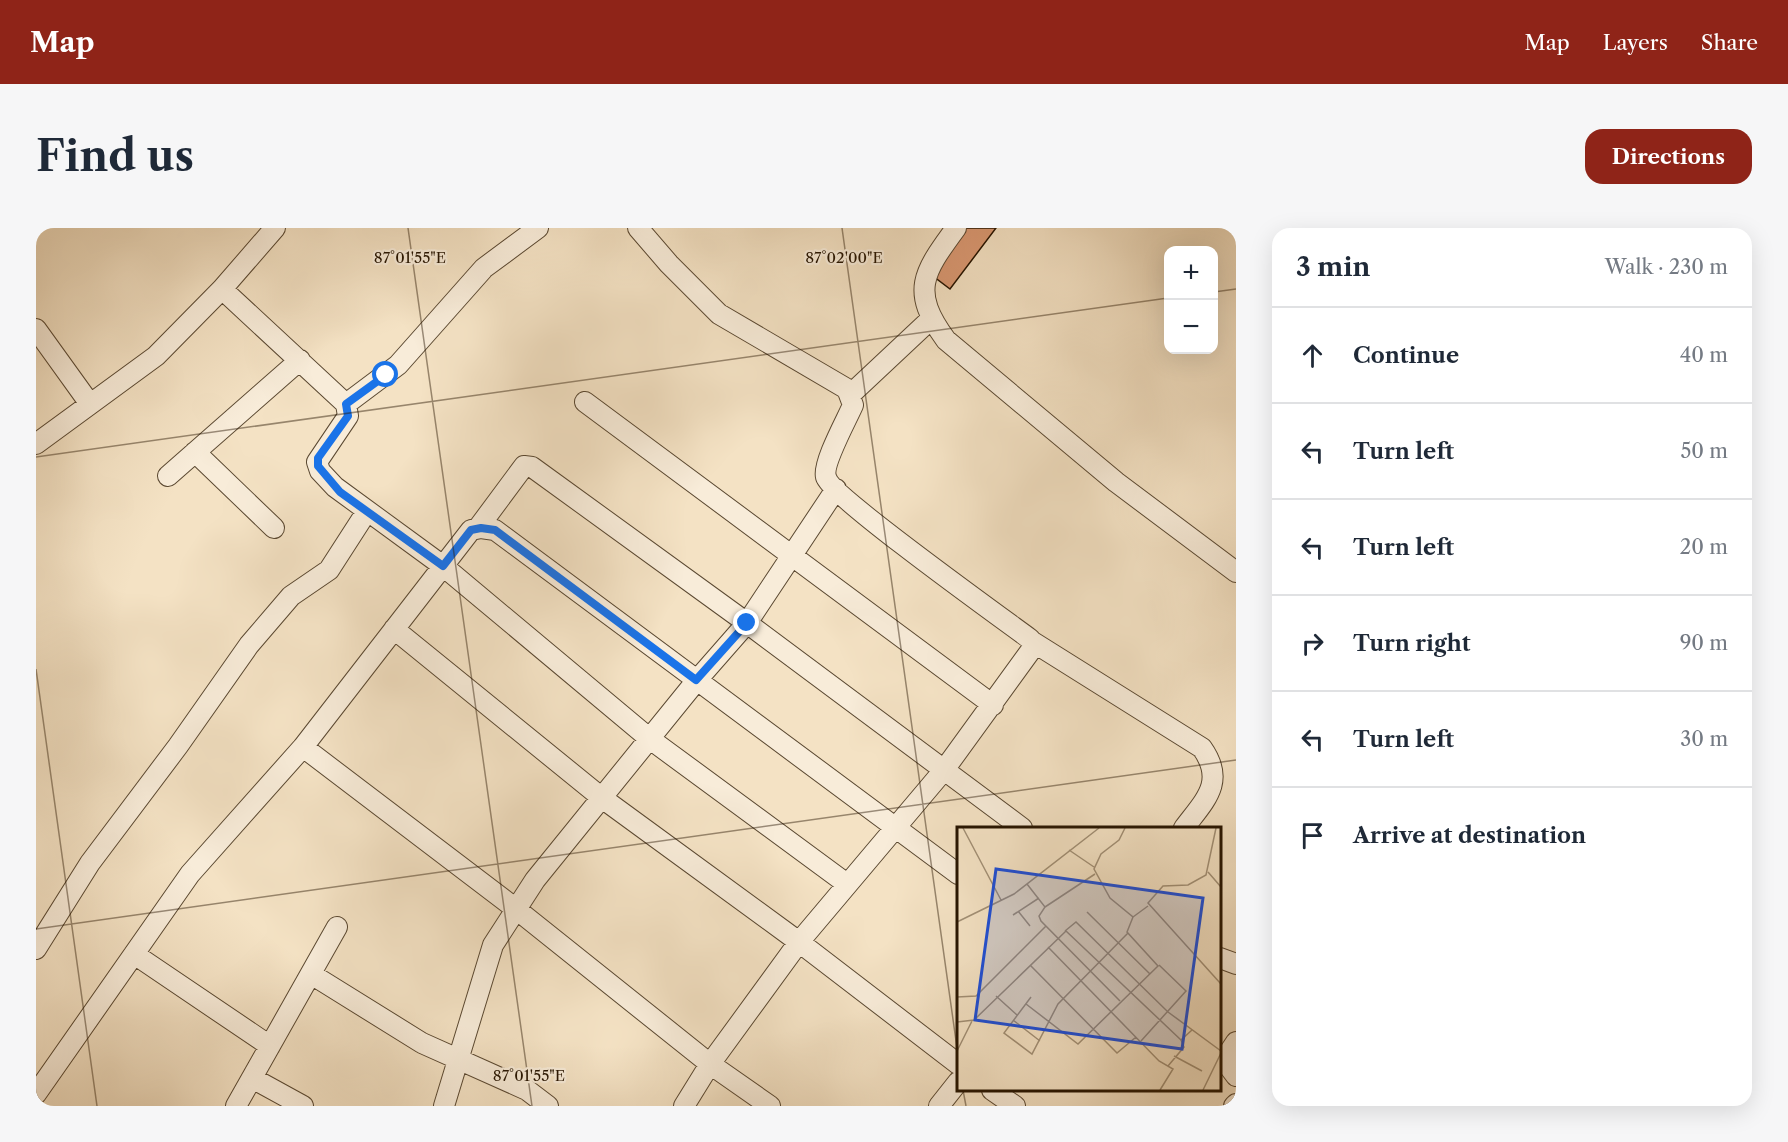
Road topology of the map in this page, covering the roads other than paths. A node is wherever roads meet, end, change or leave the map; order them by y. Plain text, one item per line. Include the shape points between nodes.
1 (275, 228) edge
2 (538, 228) edge
3 (638, 228) edge
4 (956, 228) edge
5 (222, 289) junction
6 (931, 319) junction
7 (36, 329) edge
8 (300, 360) junction
9 (851, 394) junction
10 (585, 402) dead end
11 (90, 404) junction
12 (346, 404) junction
13 (36, 444) edge
14 (195, 452) junction
15 (168, 476) dead end
16 (836, 489) junction
17 (368, 511) junction
18 (274, 528) dead end
19 (478, 528) junction
20 (793, 558) junction
21 (443, 566) junction
22 (1236, 572) edge
23 (747, 623) junction
24 (394, 629) junction
25 (1033, 642) junction
26 (696, 680) junction
27 (993, 705) junction
28 (650, 739) junction
29 (303, 747) junction
30 (944, 770) junction
31 (602, 798) junction
32 (896, 826) junction
33 (1021, 827) edge
34 (1185, 827) edge
35 (957, 873) edge
36 (847, 884) junction
37 (516, 909) junction
38 (337, 927) dead end
39 (799, 942) junction
40 (36, 949) edge
41 (134, 954) junction
42 (1221, 958) edge
43 (1236, 964) edge
44 (311, 974) junction
45 (270, 1046) junction
46 (1227, 1051) edge
47 (460, 1059) junction
48 (957, 1063) edge
49 (710, 1064) junction
50 (1236, 1076) edge
51 (252, 1078) junction
52 (957, 1083) edge
53 (997, 1091) edge
54 (36, 1094) edge
55 (236, 1106) edge
56 (303, 1106) edge
57 (444, 1106) edge
58 (548, 1106) edge
59 (684, 1106) edge
60 (770, 1106) edge
61 (939, 1106) edge
62 (1015, 1106) edge

1 - 5 street
2 - 12 street via 484,268 398,365
3 - 9 street via 719,314
4 - 6 street via 931,262 926,278 925,302
5 - 8 street
5 - 11 street via 156,356
6 - 9 street
6 - 22 street via 946,340 1116,482
7 - 11 street
8 - 12 street
8 - 14 street
9 - 16 street via 853,405 826,469 826,478
10 - 20 street
11 - 13 street
12 - 17 street via 348,416 318,458 318,466 335,487
14 - 15 street
14 - 18 street
16 - 20 street
16 - 25 street via 872,521
17 - 21 street
17 - 40 street via 329,570 291,596 249,645 90,863
19 - 21 street via 471,530
19 - 23 street via 528,465
19 - 26 street via 495,530
20 - 23 street
20 - 27 street
21 - 24 street
21 - 28 street
23 - 26 street
23 - 30 street
24 - 29 street
24 - 31 street
25 - 27 street via 1033,650
25 - 34 street via 1202,748 1213,766 1212,784 1207,798
26 - 28 street
26 - 32 street
27 - 30 street
28 - 31 street
28 - 36 street
29 - 37 street
29 - 41 street via 190,874
30 - 32 street
30 - 33 street
31 - 37 street
31 - 39 street
32 - 35 street
32 - 36 street
36 - 39 street
37 - 47 street via 493,945
37 - 49 street
38 - 44 street
39 - 48 street
39 - 49 street
41 - 45 street
41 - 54 street
42 - 43 street
44 - 45 street
44 - 47 street via 422,1043
45 - 51 street
46 - 50 street via 1226,1064
47 - 57 street
47 - 58 street via 527,1090
49 - 59 street
49 - 60 street
51 - 55 street
51 - 56 street
52 - 61 street
53 - 62 street

